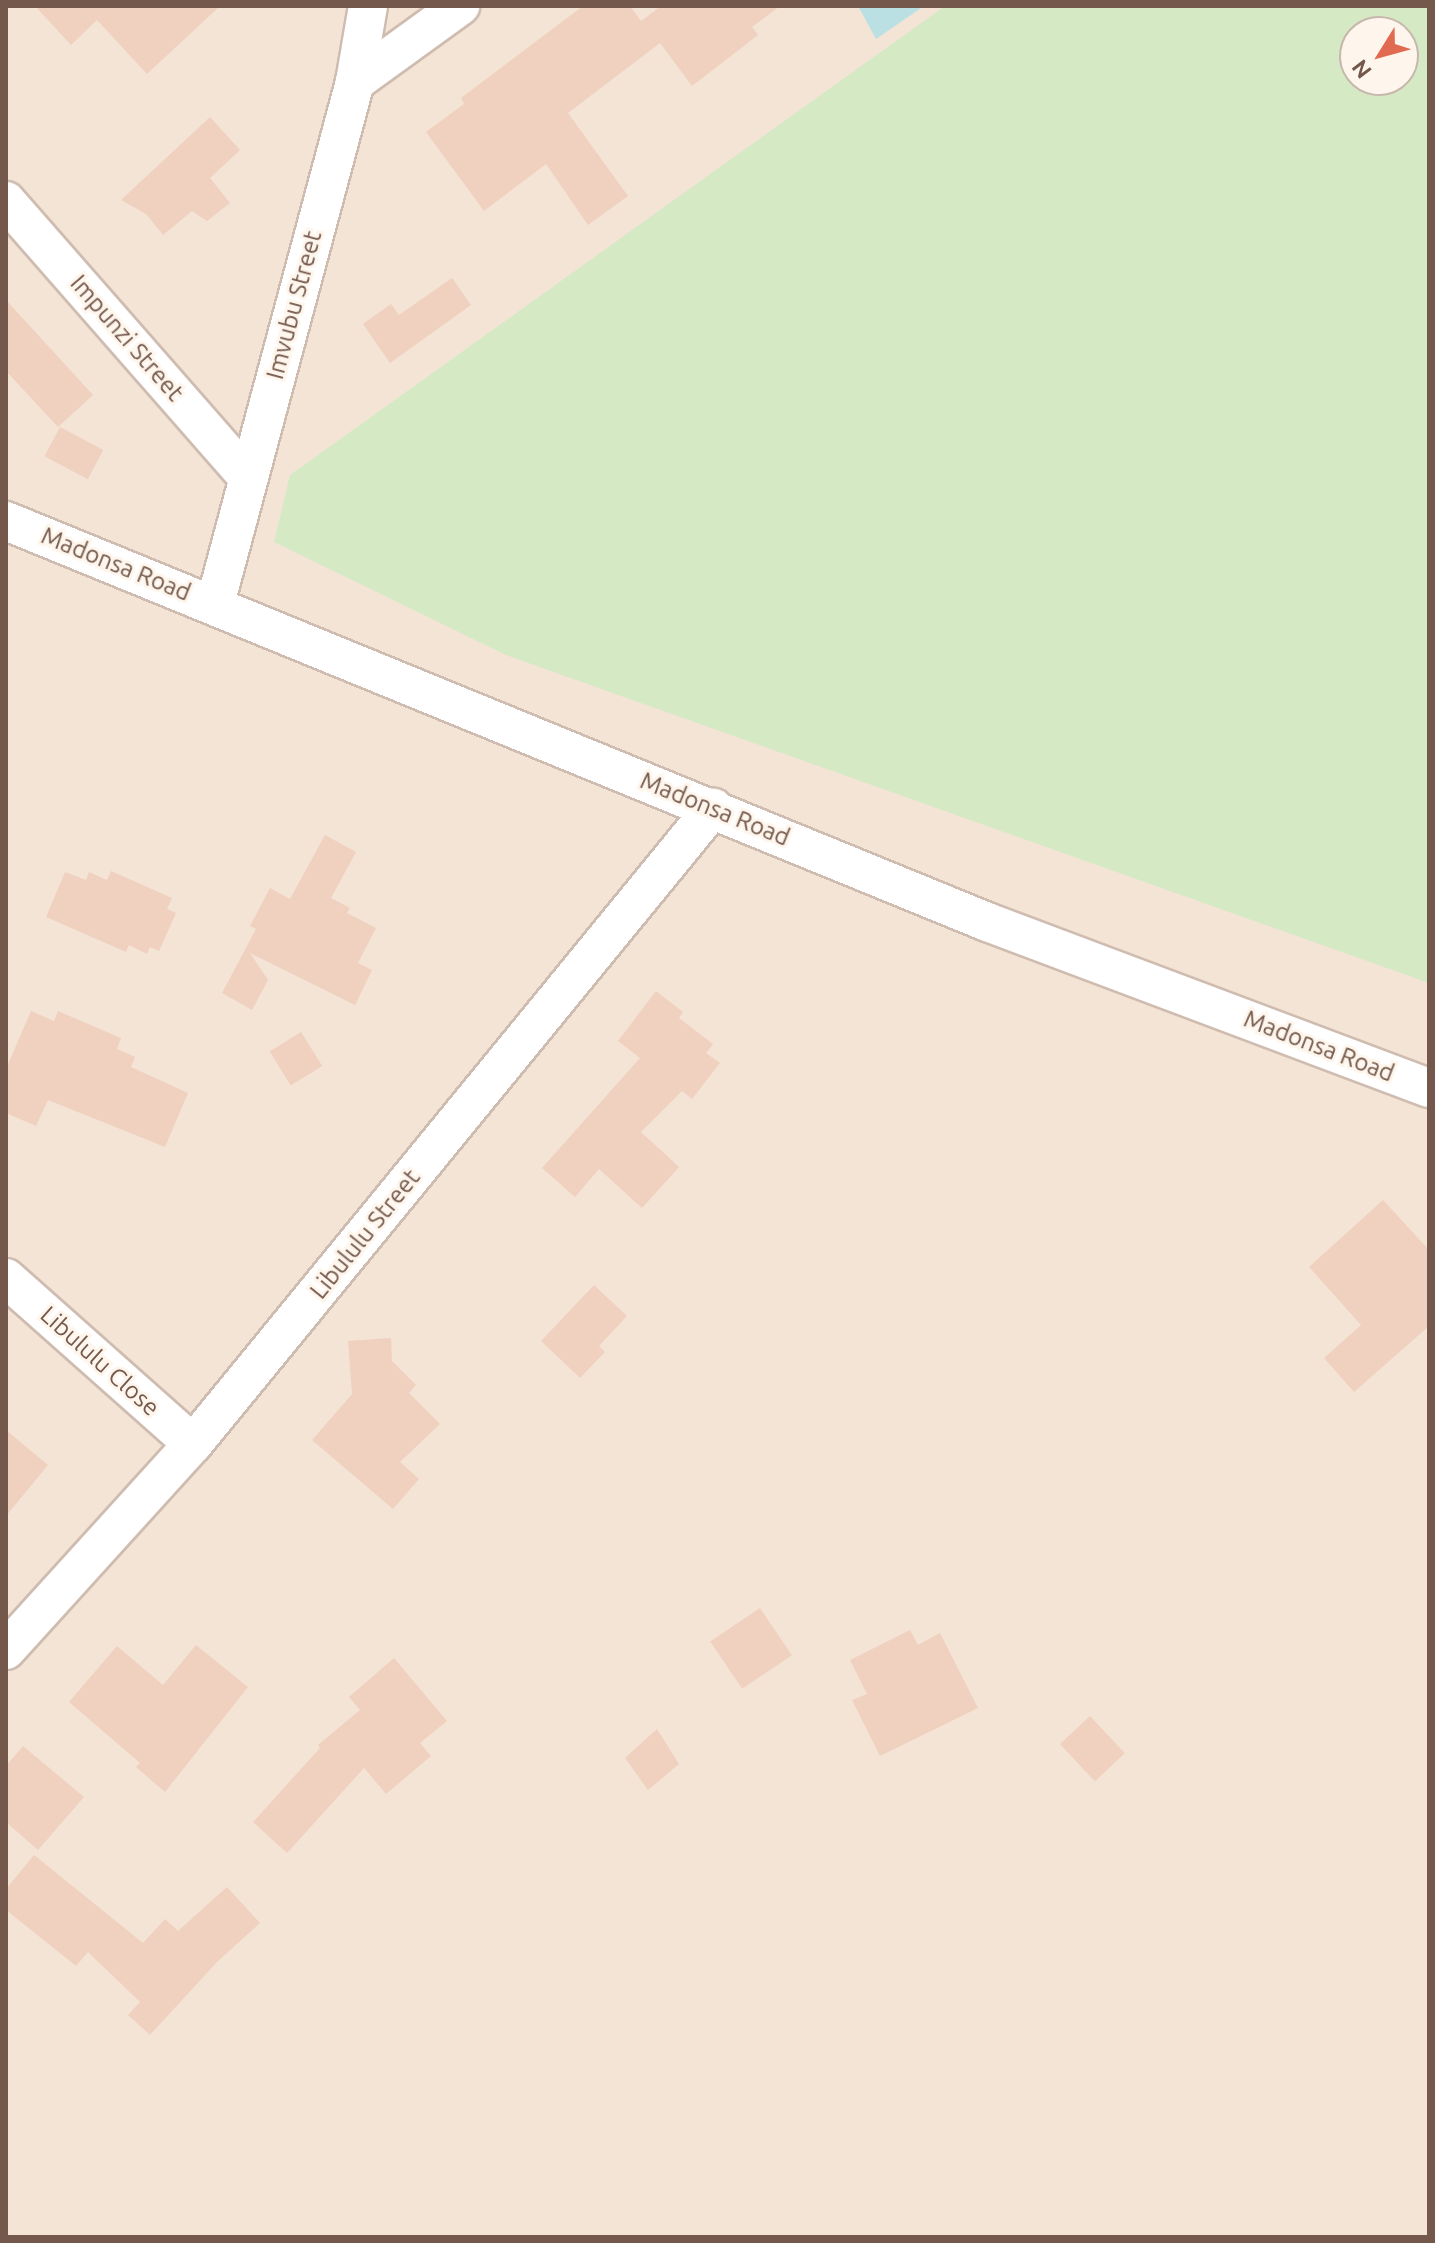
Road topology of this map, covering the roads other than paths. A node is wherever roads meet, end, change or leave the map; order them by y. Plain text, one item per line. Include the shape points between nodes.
1 (368, 6) edge
2 (460, 6) edge
3 (355, 82) junction
4 (6, 201) edge
5 (247, 476) junction
6 (6, 521) edge
7 (215, 604) junction
8 (713, 808) junction
9 (1429, 1088) edge
10 (6, 1278) edge
11 (193, 1444) junction
12 (6, 1650) edge

1 - 3 street, Imvubu Street
2 - 3 street
3 - 5 street, Imvubu Street
4 - 5 street, Impunzi Street
5 - 7 street, Imvubu Street
6 - 7 street, Madonsa Road
7 - 8 street, Madonsa Road
8 - 9 street, Madonsa Road via 987,922
8 - 11 street, Libululu Street
10 - 11 street, Libululu Close
11 - 12 street, Libululu Street

